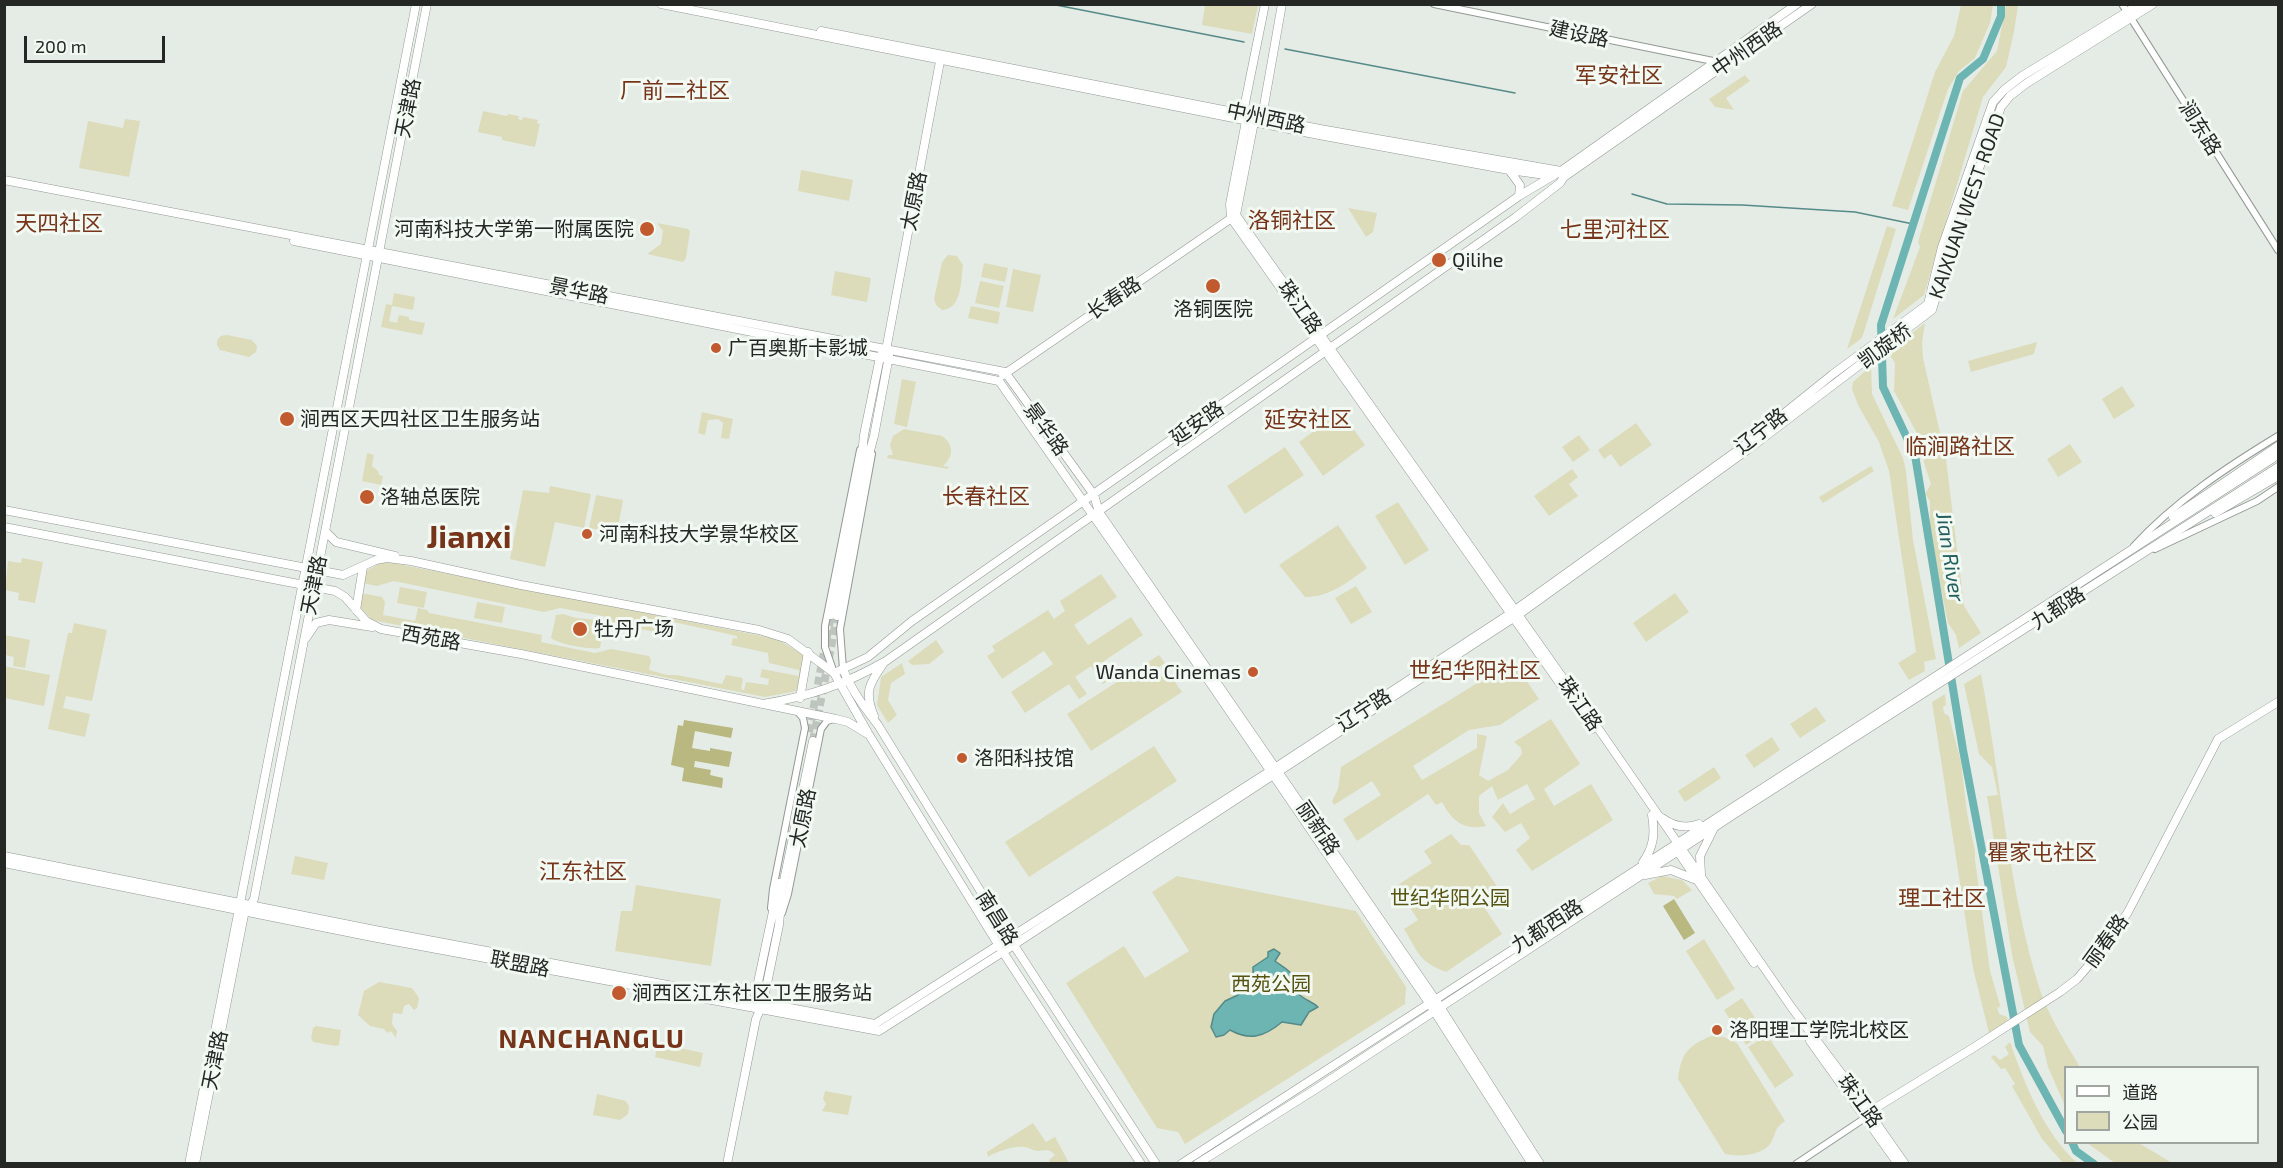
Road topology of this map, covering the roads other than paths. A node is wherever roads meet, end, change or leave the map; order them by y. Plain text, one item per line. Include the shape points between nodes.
1 (416, 4) edge
2 (428, 4) edge
3 (661, 4) edge
4 (687, 4) edge
5 (1265, 4) edge
6 (1282, 4) edge
7 (1434, 4) edge
8 (1455, 4) edge
9 (1797, 4) edge
10 (1812, 4) edge
11 (2140, 4) edge
12 (2153, 4) edge
13 (2128, 11) edge
14 (941, 56) junction
15 (1719, 61) junction
16 (1251, 118) junction
17 (1509, 170) junction
18 (1560, 177) junction
19 (4, 182) edge
20 (1519, 196) junction
21 (1233, 216) junction
22 (2278, 244) edge
23 (2278, 250) edge
24 (367, 252) junction
25 (380, 255) junction
26 (1930, 307) joint
27 (1318, 338) junction
28 (886, 349) junction
29 (1327, 350) junction
30 (880, 357) junction
31 (890, 359) junction
32 (1005, 372) junction
33 (1836, 377) joint
34 (999, 381) junction
35 (864, 435) junction
36 (874, 436) junction
37 (2278, 436) edge
38 (2278, 446) edge
39 (2278, 455) edge
40 (2278, 467) edge
41 (2278, 476) edge
42 (2278, 487) edge
43 (1094, 495) junction
44 (1083, 502) junction
45 (4, 510) edge
46 (1096, 514) junction
47 (4, 527) edge
48 (326, 532) junction
49 (2159, 544) junction
50 (2131, 549) junction
51 (2138, 557) junction
52 (411, 561) junction
53 (363, 567) junction
54 (305, 568) junction
55 (317, 570) junction
56 (302, 584) junction
57 (314, 587) junction
58 (356, 610) junction
59 (1514, 614) junction
60 (381, 629) junction
61 (304, 642) junction
62 (884, 642) junction
63 (808, 652) junction
64 (894, 655) junction
65 (1977, 656) junction
66 (886, 661) junction
67 (843, 669) junction
68 (834, 672) junction
69 (844, 682) junction
70 (1927, 687) junction
71 (800, 698) junction
72 (2278, 702) edge
73 (763, 704) junction
74 (2278, 708) edge
75 (796, 711) junction
76 (836, 719) junction
77 (880, 728) junction
78 (869, 736) junction
79 (1274, 771) junction
80 (1654, 814) junction
81 (1713, 824) junction
82 (1677, 847) junction
83 (4, 856) edge
84 (4, 863) edge
85 (1638, 867) junction
86 (1641, 876) junction
87 (1699, 879) junction
88 (244, 908) junction
89 (769, 924) junction
90 (779, 925) junction
91 (1012, 942) junction
92 (1001, 949) junction
93 (2062, 994) junction
94 (1432, 1001) junction
95 (753, 1005) junction
96 (762, 1006) junction
97 (1438, 1009) junction
98 (756, 1019) junction
99 (1868, 1115) junction
100 (189, 1164) edge
101 (195, 1164) edge
102 (727, 1164) edge
103 (1141, 1164) edge
104 (1156, 1164) edge
105 (1181, 1164) edge
106 (1197, 1164) edge
107 (1532, 1164) edge
108 (1540, 1164) edge
109 (1796, 1164) edge
110 (1898, 1164) edge
111 (1905, 1164) edge

1 - 24 main road, 天津路
2 - 25 main road, 天津路
3 - 14 main road, 中州西路
4 - 14 main road, 中州西路
5 - 16 main road
6 - 16 main road
7 - 15 street, 建设路
8 - 15 street, 建设路
9 - 15 main road, 中州西路
10 - 15 main road, 中州西路
11 - 13 main road, KAIXUAN WEST ROAD
12 - 13 main road, KAIXUAN WEST ROAD
13 - 22 street, 涧东路
13 - 23 street, 涧东路
13 - 26 main road, KAIXUAN WEST ROAD via 2027,83 2001,107
14 - 16 main road, 中州西路
14 - 28 main road, 太原路
15 - 18 main road, 中州西路 via 1684,95
16 - 17 main road, 中州西路
16 - 18 main road, 中州西路
16 - 21 main road via 1230,204
17 - 18 main road, 中州西路
17 - 20 main road via 1520,185
18 - 20 main road, 延安路
18 - 29 main road, 延安路 via 1516,217
19 - 24 main road, 景华路
20 - 27 main road, 延安路
21 - 27 main road, 珠江路
21 - 32 main road, 长春路
24 - 25 main road, 景华路
24 - 54 main road, 天津路
25 - 28 main road, 景华路
25 - 30 main road, 景华路
25 - 48 main road, 天津路
26 - 33 main road, 凯旋桥
27 - 29 main road, 珠江路
27 - 43 main road, 延安路
28 - 30 main road, 太原路
28 - 31 main road
28 - 32 main road, 景华路
29 - 46 main road, 延安路
29 - 59 main road, 珠江路
30 - 31 main road, 景华路
30 - 35 main road, 太原路
31 - 34 main road, 景华路
31 - 36 main road, 太原路
32 - 34 main road, 长春路
32 - 43 main road, 景华路
33 - 59 main road, 辽宁路 via 1750,448
34 - 44 main road, 景华路
35 - 36 main road, 太原路 via 834,616
35 - 68 street via 825,626 826,650
36 - 67 street via 840,629
37 - 50 street, 九都路 via 2234,463 2152,526
38 - 50 main road
39 - 50 main road, 九都路
40 - 49 main road, 九都路
41 - 49 main road
42 - 51 street, 九都路 via 2257,501
43 - 44 main road, 延安路
43 - 46 main road, 丽新路
44 - 46 main road, 丽新路
44 - 62 main road, 延安路
45 - 54 main road
46 - 64 main road, 延安路
46 - 79 main road, 丽新路
47 - 56 main road, 西苑路
48 - 52 main road via 336,542
48 - 55 main road, 天津路
49 - 51 main road, 九都路
50 - 65 main road, 九都路
51 - 65 main road, 九都路
52 - 53 main road via 387,558
52 - 63 main road via 759,630 788,639
53 - 55 main road via 343,575
53 - 58 main road
54 - 55 main road
54 - 56 main road, 天津路
55 - 57 main road, 天津路
56 - 57 main road, 西苑路
56 - 88 main road, 天津路
57 - 58 main road, 西苑路 via 335,591
57 - 61 main road, 天津路
58 - 60 main road, 西苑路
59 - 79 main road, 辽宁路
59 - 80 main road, 珠江路
60 - 61 main road via 329,620 316,623
60 - 73 main road, 西苑路
61 - 88 main road, 天津路 via 254,899
62 - 64 main road via 882,652
62 - 67 main road, 延安路 via 868,657
63 - 68 main road
63 - 71 main road
64 - 66 main road, 延安路
65 - 70 main road
66 - 69 main road, 延安路
66 - 77 main road via 869,687 868,700
67 - 68 main road, 延安路
67 - 69 main road, 南昌路
68 - 69 main road, 南昌路
69 - 71 main road, 延安路
69 - 77 main road, 南昌路
69 - 78 main road, 南昌路
70 - 81 main road, 九都西路 via 1911,701
70 - 81 main road, 九都西路 via 1914,690
71 - 73 main road, 延安路
72 - 93 main road, 丽春路 via 2218,739 2127,912 2102,950
73 - 75 main road, 西苑路
74 - 93 main road, 丽春路 via 2221,744 2130,916 2080,983
75 - 76 main road, 西苑路
75 - 89 street, 太原路 via 805,728
76 - 78 main road, 西苑路
76 - 90 street, 太原路 via 827,721 821,729
77 - 78 main road via 869,727
77 - 91 main road, 南昌路
78 - 92 main road, 南昌路
79 - 91 main road, 辽宁路
79 - 94 main road, 丽新路
80 - 81 main road via 1678,826
80 - 82 main road, 珠江路
80 - 85 main road via 1652,849
81 - 82 main road, 九都西路
81 - 87 main road via 1700,856
82 - 85 main road, 九都西路
82 - 86 main road, 九都西路
82 - 87 main road, 珠江路
83 - 88 main road, 联盟路
84 - 88 main road, 联盟路
85 - 94 main road, 九都西路
86 - 87 main road via 1671,870
86 - 97 main road, 九都西路
87 - 99 main road, 珠江路
88 - 95 main road, 联盟路
88 - 100 main road, 天津路
88 - 101 main road, 天津路
89 - 90 main road, 太原路 via 810,741
89 - 95 main road, 太原路
90 - 96 main road, 太原路
91 - 92 main road, 辽宁路
91 - 104 main road, 南昌路
92 - 96 main road, 联盟路 via 875,1024
92 - 103 main road, 南昌路
93 - 99 main road, 丽春路
94 - 97 main road, 丽新路
94 - 105 main road, 九都西路
95 - 96 main road, 联盟路
95 - 98 main road, 太原路
96 - 98 main road, 太原路
97 - 106 main road, 九都西路
97 - 107 main road, 丽新路
97 - 108 main road, 丽新路
98 - 102 main road, 太原路
99 - 109 street, 丽春路
99 - 110 main road, 珠江路
99 - 111 main road, 珠江路

